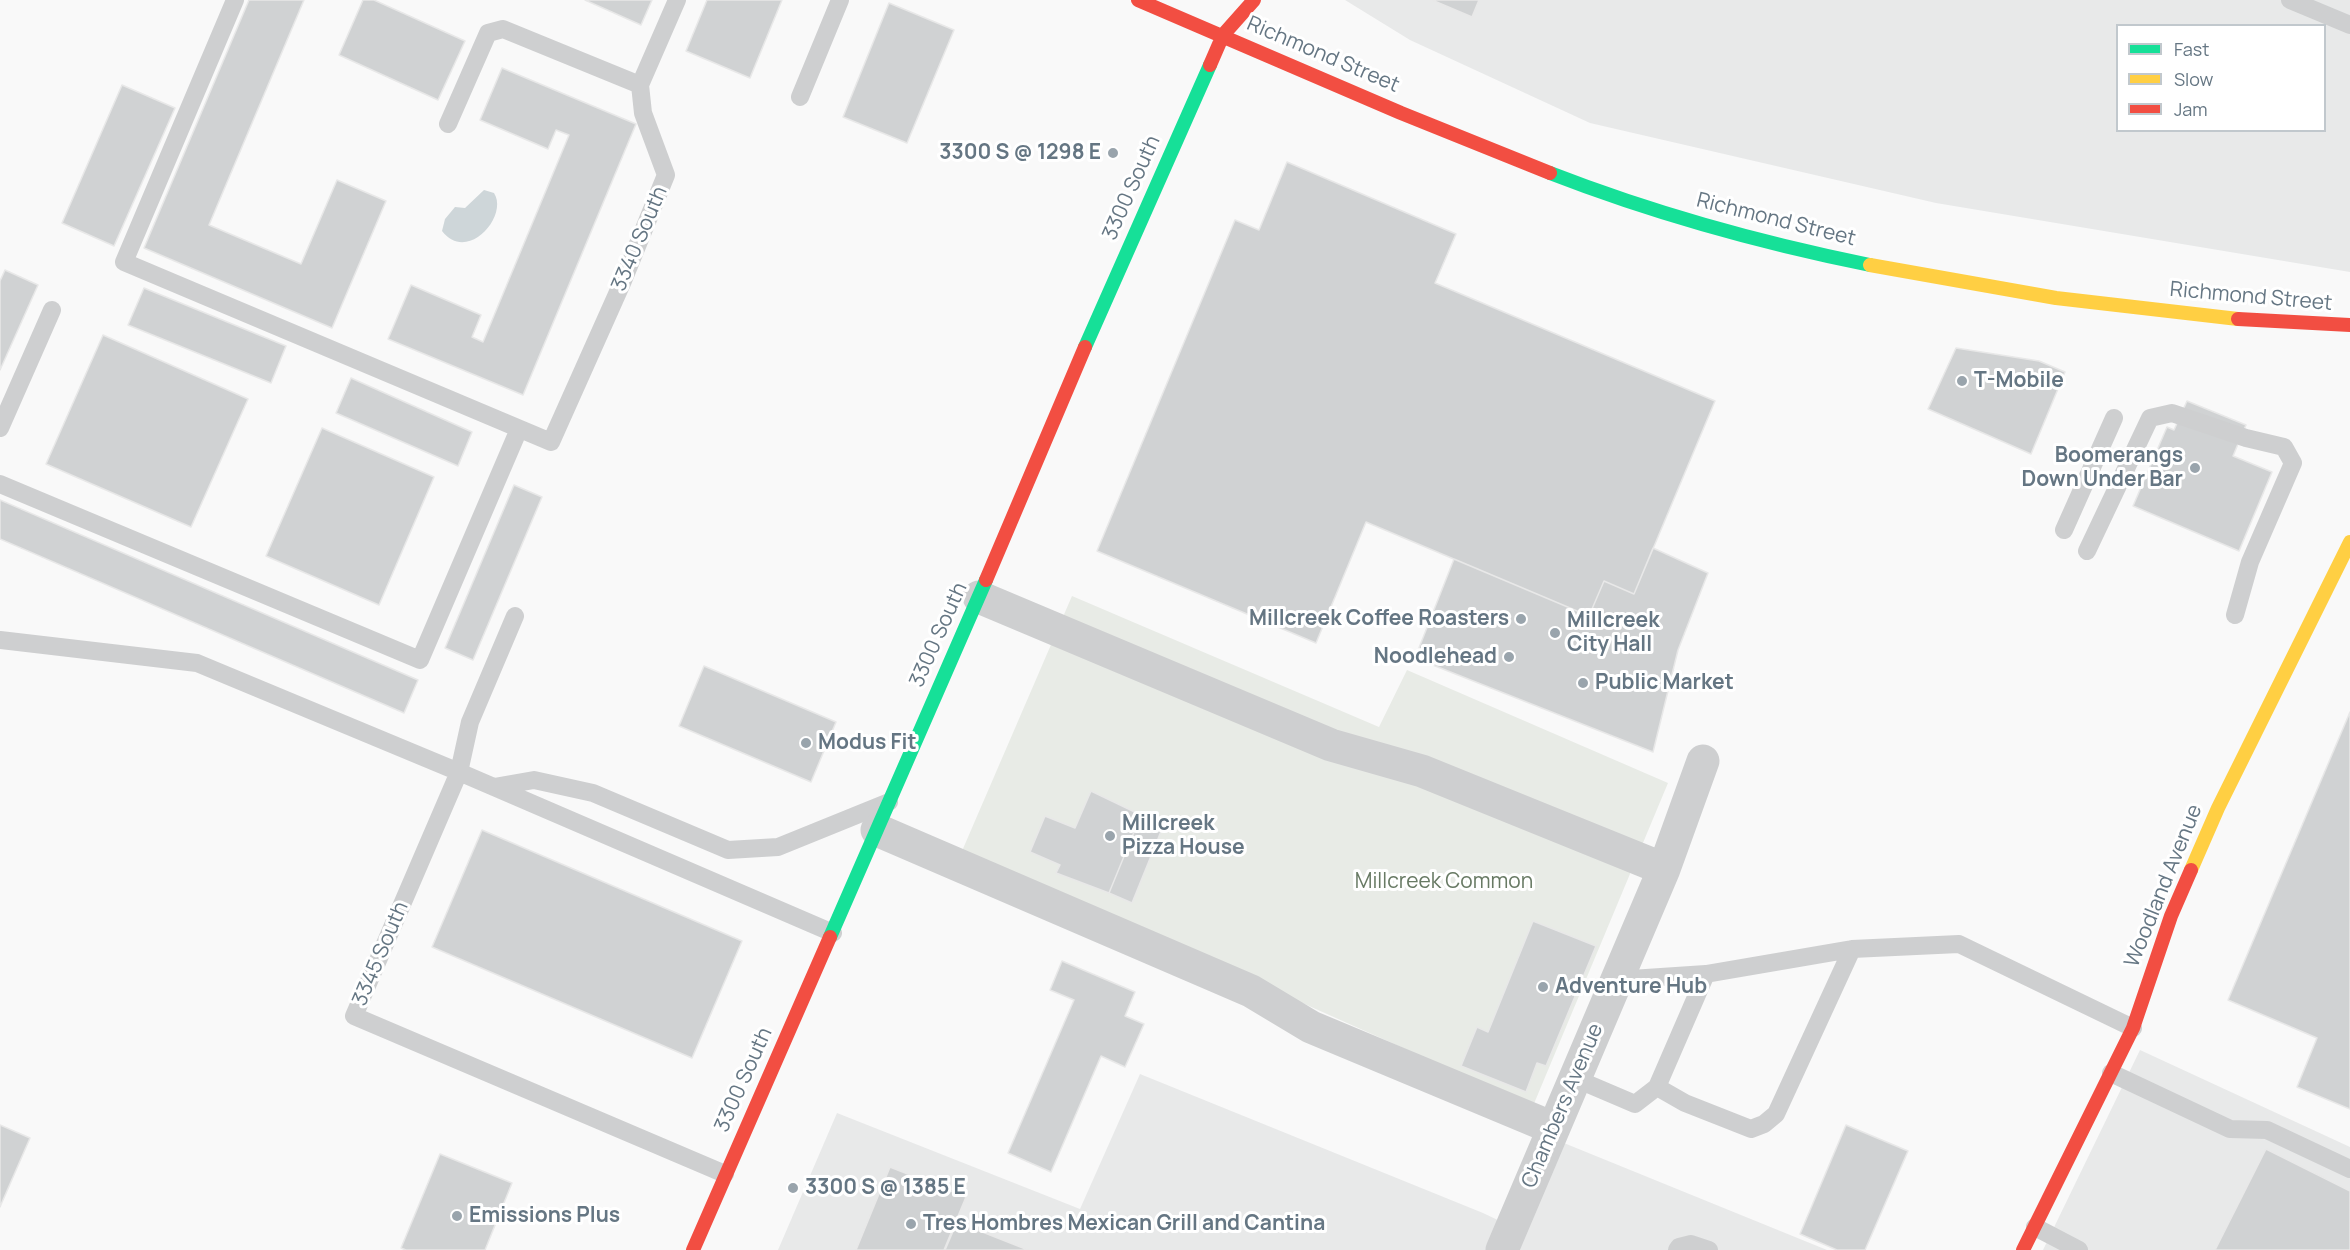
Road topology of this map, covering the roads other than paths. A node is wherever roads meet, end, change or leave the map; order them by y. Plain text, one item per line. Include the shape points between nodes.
1 (235, 0) edge
2 (677, 0) edge
3 (840, 0) edge
4 (1138, 0) edge
5 (1254, 0) edge
6 (2290, 0) edge
7 (1222, 12) dead end
8 (2350, 25) edge
9 (1222, 35) junction
10 (640, 85) junction
11 (801, 97) dead end
12 (448, 124) dead end
13 (52, 310) dead end
14 (2350, 326) edge
15 (2114, 418) dead end
16 (0, 428) edge
17 (519, 429) junction
18 (0, 484) edge
19 (2064, 530) dead end
20 (2350, 542) edge
21 (2087, 551) dead end
22 (2344, 569) edge
23 (979, 597) junction
24 (2235, 615) dead end
25 (515, 616) dead end
26 (0, 640) edge
27 (1703, 761) dead end
28 (459, 772) junction
29 (494, 787) junction
30 (883, 816) junction
31 (1664, 869) junction
32 (833, 933) junction
33 (1852, 949) junction
34 (1706, 974) junction
35 (1616, 980) junction
36 (2133, 1028) junction
37 (2111, 1073) junction
38 (1574, 1078) junction
39 (1657, 1087) junction
40 (1553, 1128) junction
41 (2350, 1170) edge
42 (725, 1174) junction
43 (2035, 1227) junction
44 (693, 1250) edge
45 (1502, 1250) edge
46 (1677, 1250) edge
47 (1709, 1250) edge
48 (2024, 1250) edge
49 (2079, 1250) edge

1 - 17 lane via 124,262
2 - 10 lane, 3340 South
3 - 11 lane
4 - 9 main road, Richmond Street
5 - 9 main road, 3300 South
6 - 8 lane
7 - 9 main road, 3300 South
9 - 14 main road, Richmond Street via 1562,178 1744,236 1894,270 2085,302 2183,314
9 - 23 main road, 3300 South
10 - 12 lane via 503,28 488,33
10 - 17 lane, 3340 South via 643,114 666,175 551,442
13 - 16 lane
15 - 19 lane
17 - 18 lane via 420,660
20 - 22 main road, Woodland Avenue
21 - 24 lane via 2150,418 2172,413 2284,447 2293,463 2250,562
22 - 36 main road, Woodland Avenue via 2218,808 2171,916
23 - 30 main road, 3300 South
23 - 31 street via 1331,745 1422,771
25 - 28 lane, 3345 South via 470,722
26 - 28 lane via 197,663
27 - 31 street, Chambers Avenue
28 - 29 lane
28 - 42 lane, 3345 South via 354,1017
29 - 30 lane via 534,780 593,793 728,850 778,848
29 - 32 lane
30 - 32 main road, 3300 South
30 - 40 street via 1251,991 1311,1027
31 - 35 street, Chambers Avenue
32 - 42 main road, 3300 South
33 - 34 lane
33 - 36 lane via 1959,944
33 - 39 lane via 1776,1114 1764,1124 1751,1129 1685,1103
34 - 35 lane
34 - 39 lane
35 - 38 street, Chambers Avenue
36 - 37 main road, Woodland Avenue
37 - 41 lane via 2230,1129 2267,1130
37 - 43 main road, Woodland Avenue
38 - 39 lane via 1635,1104
38 - 40 street, Chambers Avenue
40 - 45 street, Chambers Avenue
42 - 44 main road, 3300 South
43 - 48 main road, Woodland Avenue
43 - 49 lane
46 - 47 lane via 1691,1244

